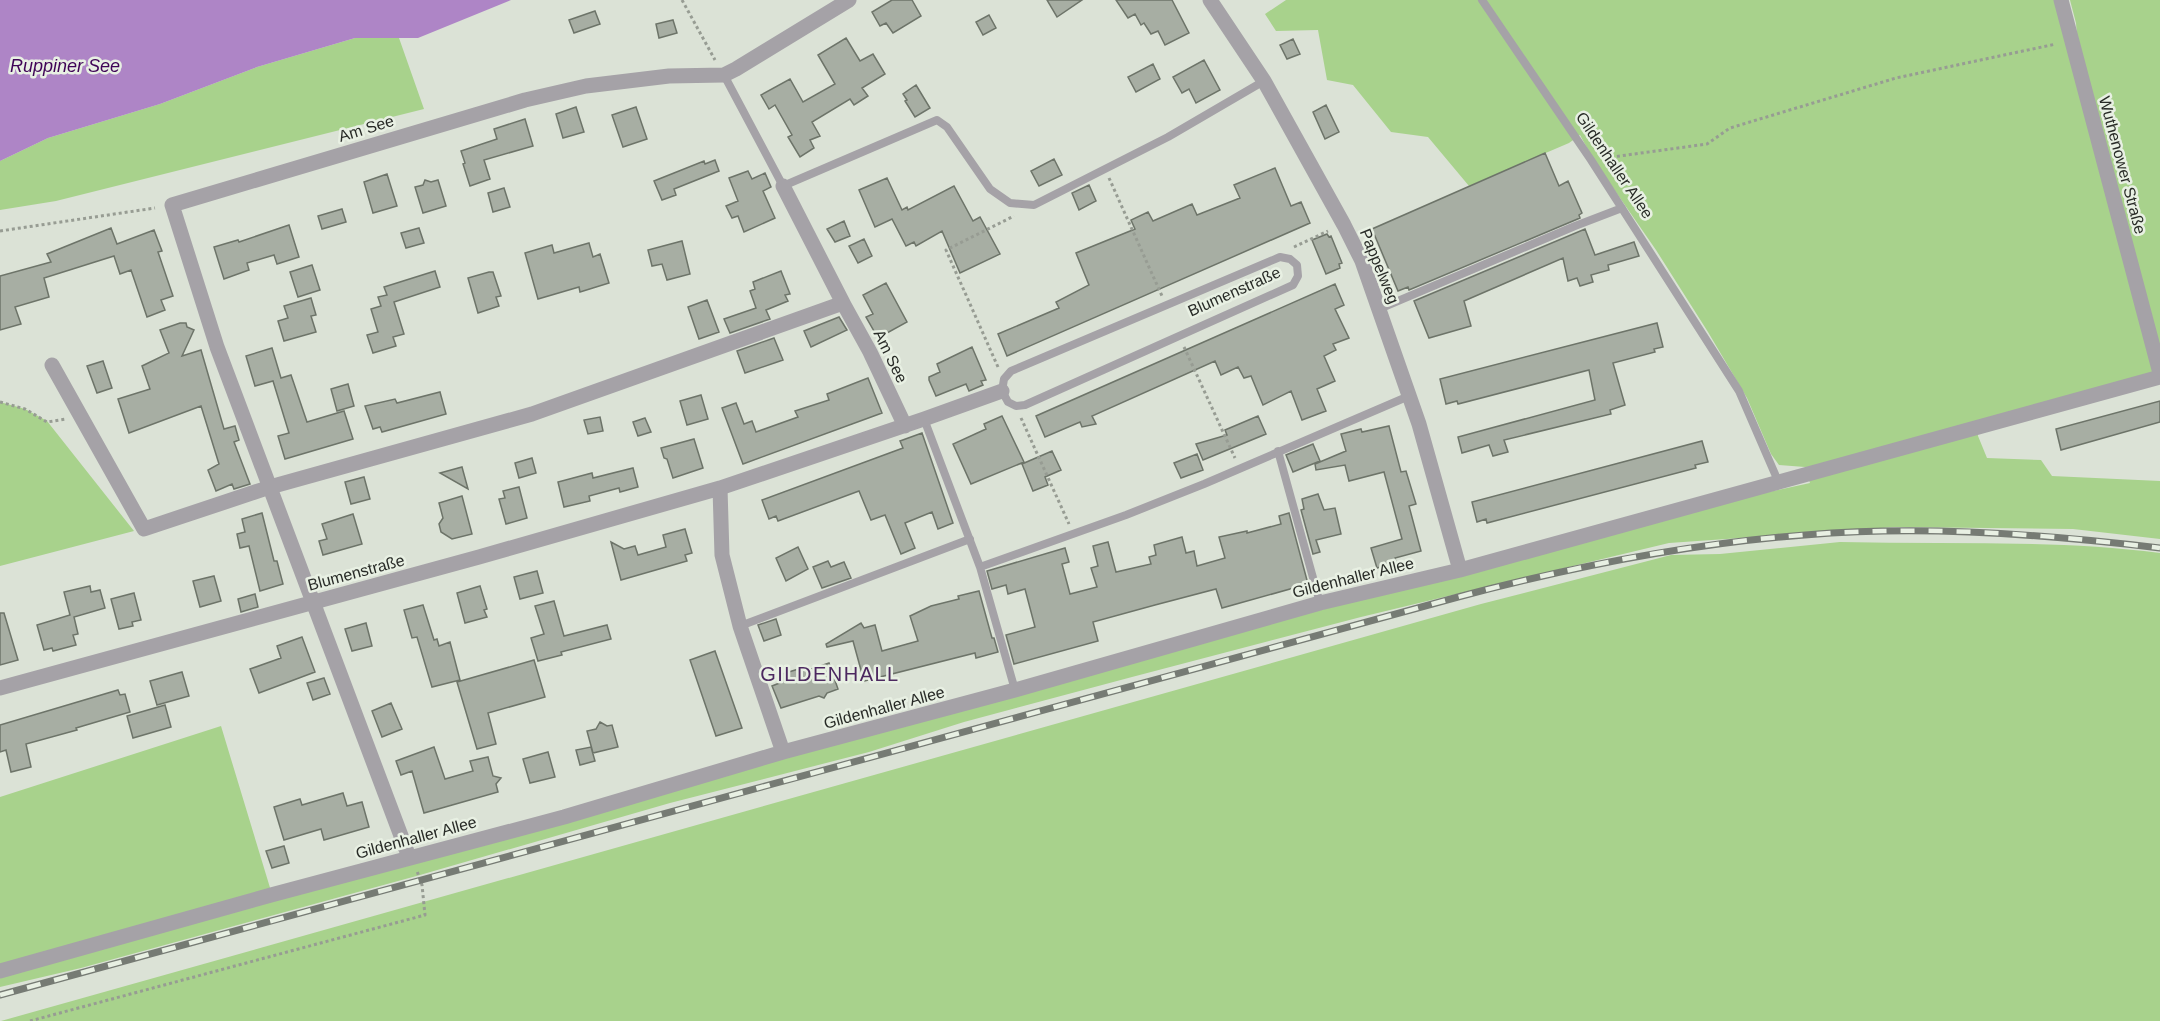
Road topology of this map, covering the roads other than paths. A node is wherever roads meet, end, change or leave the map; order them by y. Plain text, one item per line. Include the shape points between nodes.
1 (849, 0) edge
2 (1210, 0) edge
3 (1482, 0) edge
4 (2061, 0) edge
5 (724, 75) junction
6 (1264, 81) junction
7 (783, 186) junction
8 (1622, 208) junction
9 (843, 303) junction
10 (1378, 309) junction
11 (52, 365) dead end
12 (2160, 375) edge
13 (1003, 385) junction
14 (1409, 396) junction
15 (924, 419) junction
16 (905, 426) junction
17 (1278, 451) junction
18 (1808, 473) joint
19 (1778, 482) junction
20 (270, 487) junction
21 (720, 488) junction
22 (970, 539) junction
23 (980, 567) junction
24 (1460, 570) junction
25 (312, 603) junction
26 (1320, 603) junction
27 (740, 626) junction
28 (0, 688) edge
29 (1016, 690) junction
30 (783, 752) junction
31 (410, 857) junction
32 (0, 971) edge

1 - 5 street, Am See
2 - 6 street, Pappelweg
3 - 8 lane, Gildenhaller Allee
4 - 12 street, Wuthenower Straße
5 - 7 lane
5 - 20 street, Am See via 598,84 525,100 172,205 217,347
6 - 7 lane via 1168,137 1034,205 1010,203 990,189 947,127 937,120
6 - 10 street, Pappelweg via 1344,225 1362,261
7 - 9 street, Am See
8 - 10 lane
8 - 19 lane, Gildenhaller Allee via 1739,391
9 - 16 street, Am See
9 - 20 street via 532,414
10 - 14 street, Pappelweg
11 - 20 street via 144,529
12 - 18 street, Wuthenower Straße
13 - 13 lane, Blumenstraße via 1011,371 1280,257 1297,265 1298,276 1293,285 1025,405 1008,402
13 - 15 street, Blumenstraße
14 - 17 lane
14 - 24 street, Pappelweg
15 - 16 street, Blumenstraße
15 - 22 lane
16 - 21 street, Blumenstraße
17 - 23 lane via 1194,488
17 - 26 lane
18 - 19 street, Gildenhaller Allee
19 - 24 street, Gildenhaller Allee
20 - 25 street
21 - 25 street, Blumenstraße
21 - 27 street via 722,555
22 - 23 lane
22 - 27 lane
23 - 29 lane
24 - 26 street, Gildenhaller Allee
25 - 28 street, Blumenstraße
25 - 31 street
26 - 29 street, Gildenhaller Allee
27 - 30 street
29 - 30 street, Gildenhaller Allee
30 - 31 street, Gildenhaller Allee via 564,817
31 - 32 street, Gildenhaller Allee

